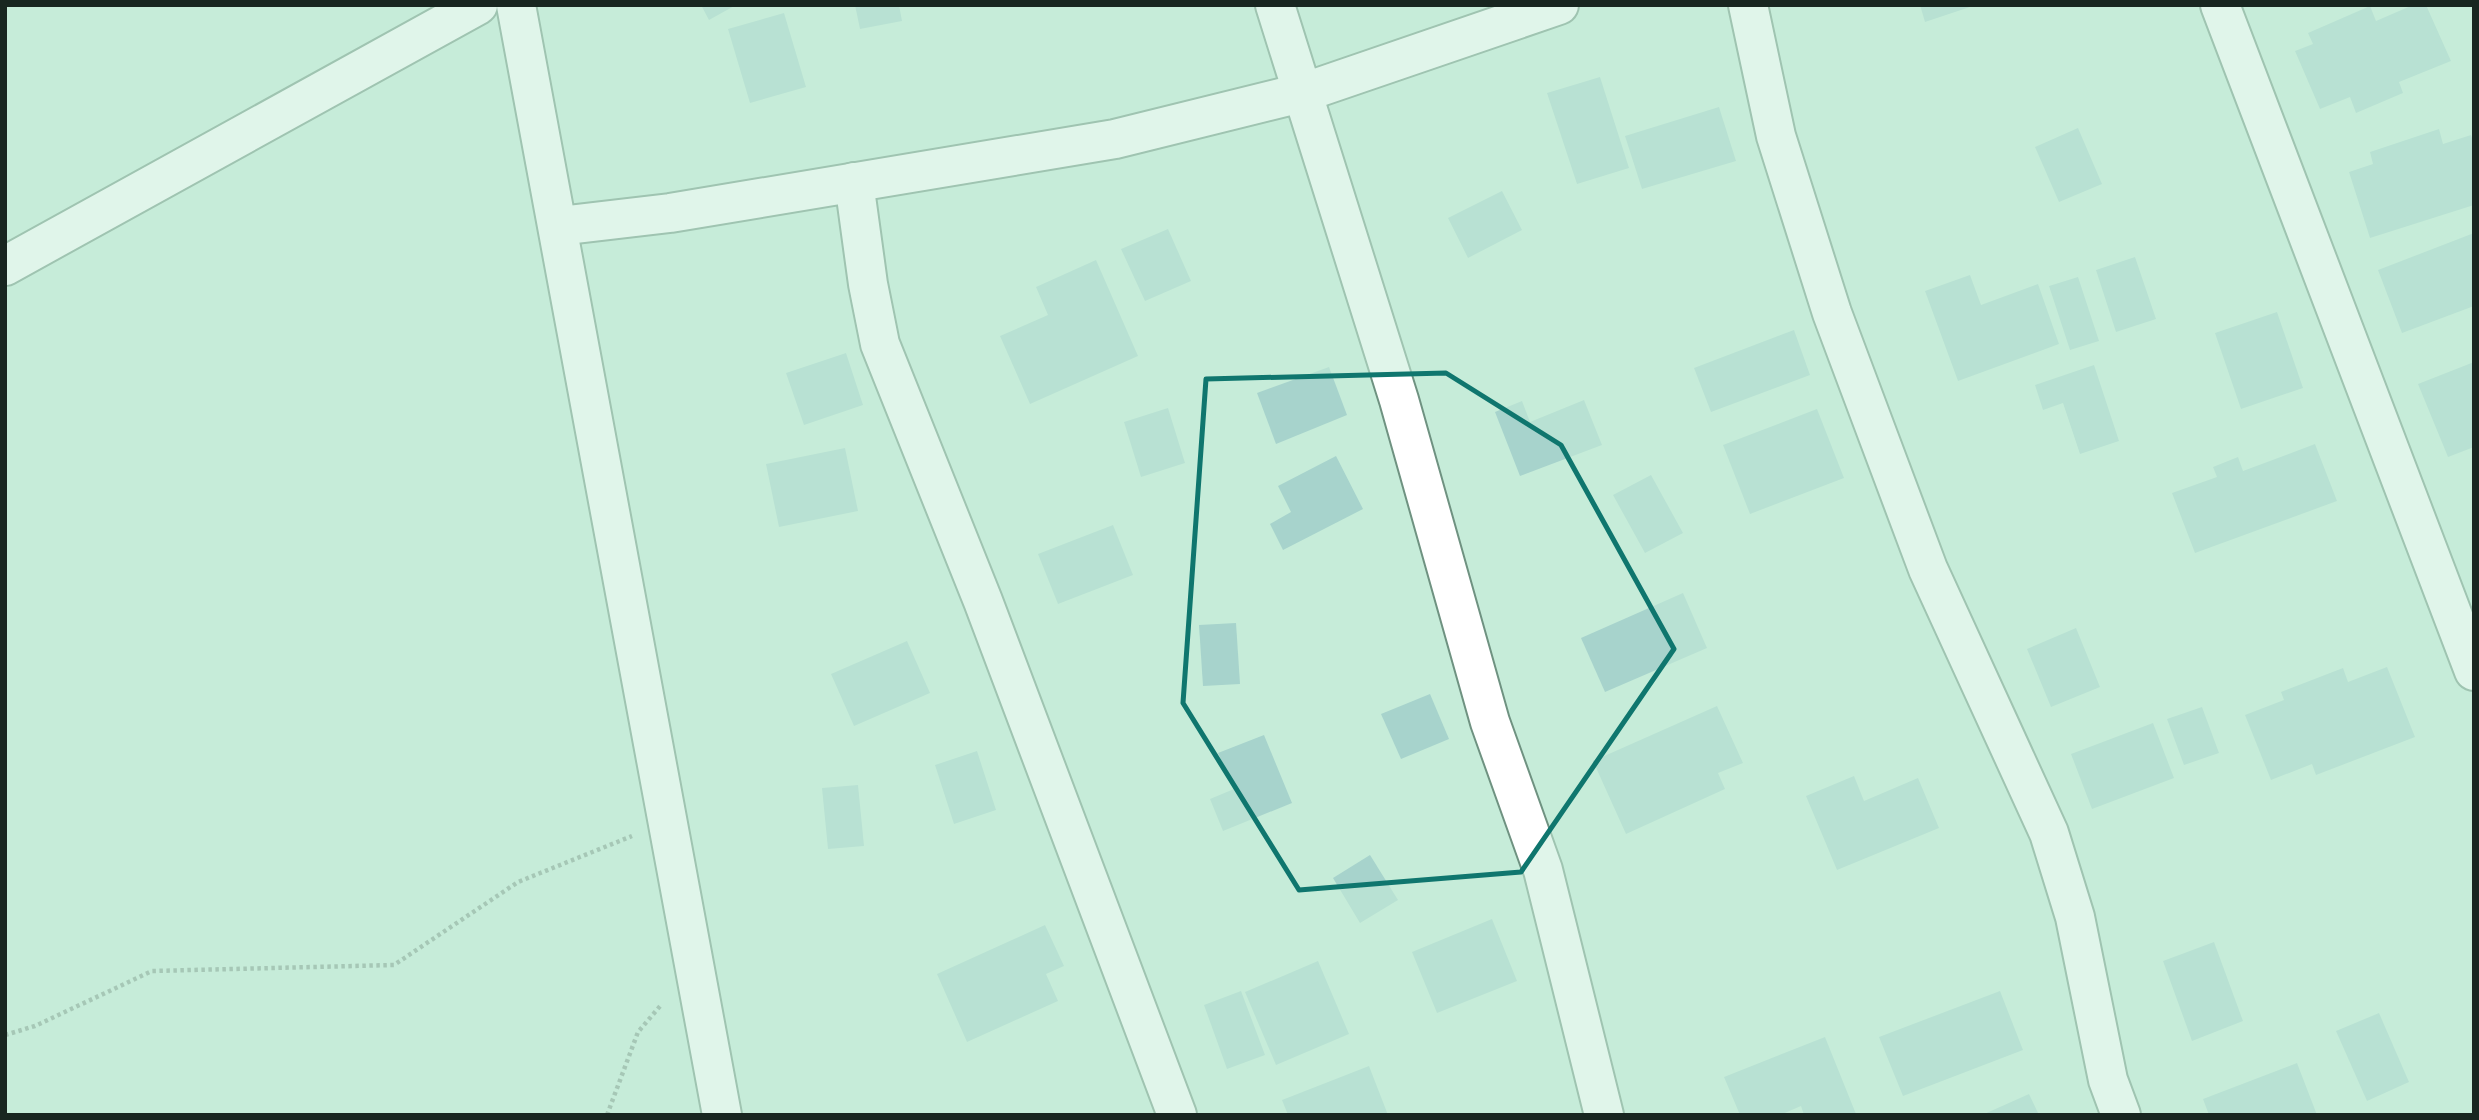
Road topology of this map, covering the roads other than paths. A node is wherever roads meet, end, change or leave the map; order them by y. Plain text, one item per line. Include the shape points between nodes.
1 (478, 5) edge
2 (516, 5) edge
3 (1275, 5) edge
4 (1559, 5) edge
5 (1748, 5) edge
6 (2220, 5) edge
7 (1305, 92) junction
8 (854, 182) junction
9 (559, 226) junction
10 (5, 266) edge
11 (2474, 671) edge
12 (722, 1115) edge
13 (1177, 1115) edge
14 (1604, 1115) edge
15 (2121, 1115) edge

1 - 10 street
2 - 9 street
3 - 7 street
4 - 7 street
5 - 15 street via 1776,136 1832,313 1928,569 2049,833 2075,917 2108,1080
6 - 11 street
7 - 8 street via 1115,138
7 - 14 street via 1490,722 1544,870
8 - 9 street via 670,213
8 - 13 street via 880,344 983,601
9 - 12 street

